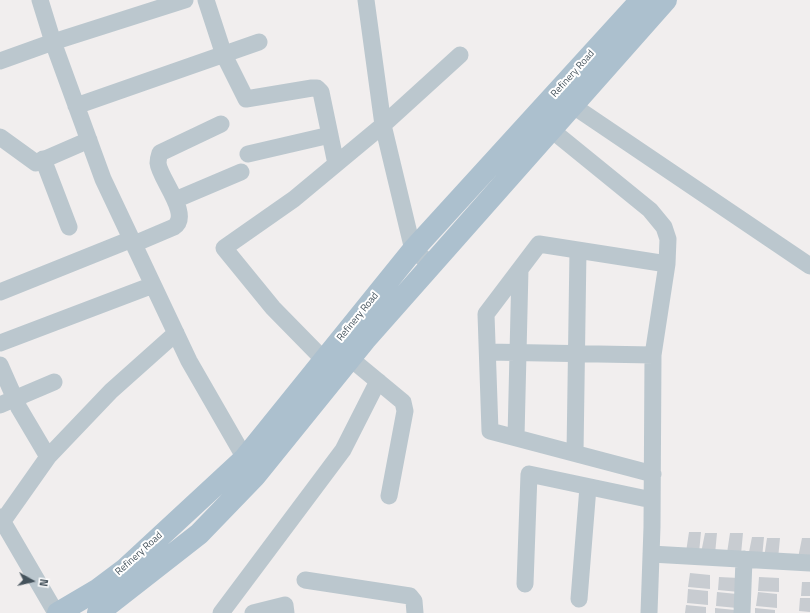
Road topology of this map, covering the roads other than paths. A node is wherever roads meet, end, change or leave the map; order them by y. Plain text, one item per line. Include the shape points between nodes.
1 (40, 0) edge
2 (185, 0) edge
3 (206, 0) edge
4 (366, 0) edge
5 (640, 0) edge
6 (666, 0) edge
7 (53, 42) junction
8 (260, 42) dead end
9 (224, 55) junction
10 (460, 55) dead end
11 (0, 61) edge
12 (564, 100) junction
13 (76, 106) junction
14 (536, 116) junction
15 (221, 124) dead end
16 (383, 124) junction
17 (551, 132) junction
18 (330, 135) junction
19 (0, 138) edge
20 (89, 140) junction
21 (248, 154) dead end
22 (43, 160) junction
23 (336, 164) junction
24 (241, 172) dead end
25 (175, 200) junction
26 (69, 227) dead end
27 (133, 242) junction
28 (413, 250) junction
29 (578, 250) junction
30 (666, 264) junction
31 (432, 265) junction
32 (810, 266) edge
33 (520, 269) junction
34 (153, 285) junction
35 (0, 292) edge
36 (176, 333) junction
37 (0, 343) edge
38 (488, 352) junction
39 (518, 353) junction
40 (577, 354) junction
41 (653, 355) junction
42 (351, 358) junction
43 (324, 360) junction
44 (1, 368) edge
45 (378, 381) junction
46 (54, 382) dead end
47 (7, 401) edge
48 (516, 437) junction
49 (575, 453) junction
50 (48, 457) junction
51 (245, 458) junction
52 (653, 474) junction
53 (255, 476) junction
54 (588, 487) junction
55 (389, 496) dead end
56 (652, 500) junction
57 (1, 521) edge
58 (652, 554) junction
59 (744, 559) junction
60 (810, 563) edge
61 (305, 580) dead end
62 (524, 584) dead end
63 (579, 599) dead end
64 (108, 610) edge
65 (68, 611) edge
66 (221, 613) edge
67 (253, 613) edge
68 (286, 613) edge
69 (415, 613) edge
70 (649, 613) edge
71 (742, 613) edge

1 - 7 street
2 - 7 street
3 - 9 street
4 - 16 street
5 - 12 main road, Refinery Road
6 - 12 main road, Refinery Road
7 - 11 street
7 - 13 street
8 - 9 street
9 - 13 street
9 - 18 street via 246,100 317,88 321,92
10 - 16 street
12 - 14 main road, Refinery Road
12 - 17 main road, Refinery Road
12 - 32 street
13 - 20 street
14 - 17 street
14 - 28 main road, Refinery Road
15 - 25 street via 160,153 158,164
16 - 23 street
16 - 28 street
17 - 30 street via 660,220 668,239
17 - 31 main road, Refinery Road
18 - 21 street
18 - 23 street
19 - 22 street via 36,163
20 - 22 street
20 - 27 street via 103,179
22 - 26 street
23 - 43 street via 294,199 224,248 273,308
24 - 25 street
25 - 27 street via 180,218 177,225
27 - 34 street
27 - 35 street
28 - 31 street
28 - 43 main road, Refinery Road
29 - 30 street
29 - 33 street via 539,244
29 - 40 street
30 - 41 street
31 - 42 main road, Refinery Road
33 - 38 street via 486,314
33 - 39 street
34 - 36 street
34 - 37 street
36 - 50 street via 111,391
36 - 51 street via 189,361
38 - 39 street
38 - 48 street via 490,431
39 - 40 street
39 - 48 street
40 - 41 street
40 - 49 street
41 - 52 street
42 - 45 street
42 - 53 main road, Refinery Road
43 - 51 main road, Refinery Road
44 - 47 street
45 - 55 street via 401,399 404,406
45 - 66 street via 343,450
46 - 47 street
47 - 50 street
48 - 49 street
49 - 52 street
50 - 57 street
51 - 53 street
51 - 65 main road, Refinery Road via 125,569
52 - 56 street
53 - 64 main road, Refinery Road via 198,534
54 - 56 street
54 - 62 street via 529,474
54 - 63 street
56 - 58 street
57 - 65 street
58 - 59 street
58 - 70 street
59 - 60 street
59 - 71 street
61 - 69 street via 410,596 414,601
67 - 68 street via 285,605

